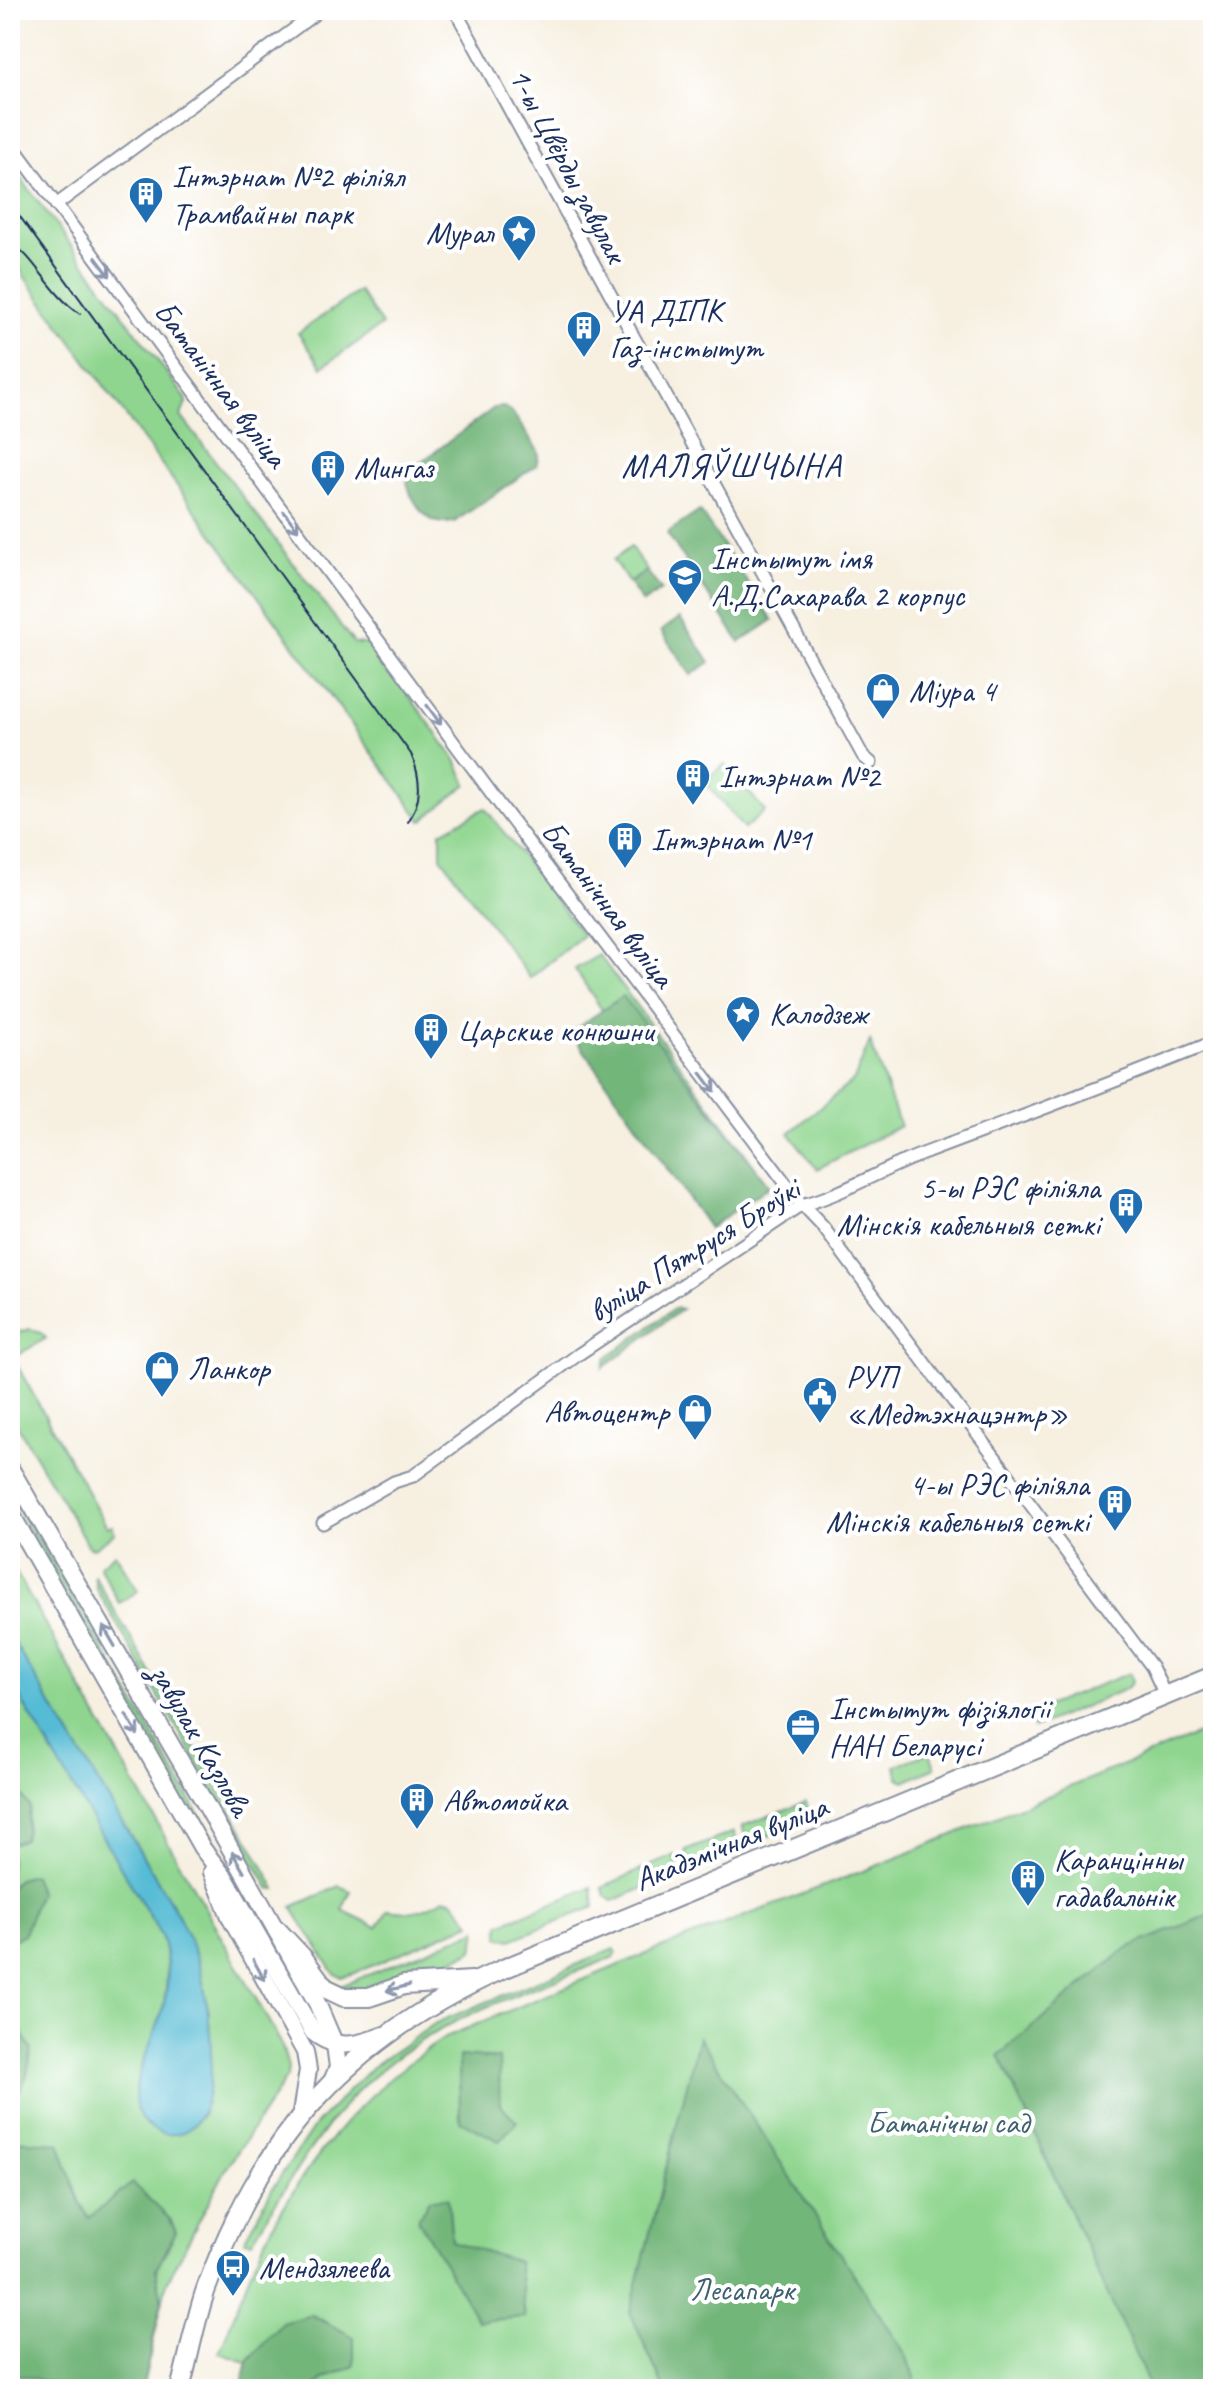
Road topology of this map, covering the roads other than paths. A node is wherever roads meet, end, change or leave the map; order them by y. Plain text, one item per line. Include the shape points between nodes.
1 (320, 10) edge
2 (455, 10) edge
3 (10, 142) edge
4 (56, 205) junction
5 (871, 763) dead end
6 (1213, 1042) edge
7 (802, 1205) junction
8 (10, 1468) edge
9 (10, 1512) edge
10 (323, 1523) dead end
11 (1213, 1676) edge
12 (1165, 1695) junction
13 (202, 1848) junction
14 (277, 1930) junction
15 (475, 1981) junction
16 (384, 2035) junction
17 (335, 2045) junction
18 (333, 2079) junction
19 (301, 2113) junction
20 (180, 2389) edge

1 - 4 street
2 - 5 street, 1-ы Цвёрды завулак
3 - 4 street, Батанічная вуліца
4 -> 7 street, Батанічная вуліца
6 - 7 street, вуліца Пятруся Броўкі
7 - 10 street, вуліца Пятруся Броўкі via 555,1371 413,1476
7 - 12 street, Батанічная вуліца via 1152,1667
14 -> 8 main road, завулак Казлова
9 -> 13 main road, завулак Казлова
11 - 12 main road, Акадэмічная вуліца
12 - 15 main road, Акадэмічная вуліца
13 - 17 main road, завулак Казлова via 225,1878 313,2032
13 -> 19 main road, завулак Казлова via 231,1919 305,2052 308,2070
15 -> 14 main road via 404,1985 369,1997 344,1997 325,1988
14 - 17 main road, завулак Казлова
15 - 16 main road, Акадэмічная вуліца
16 - 17 main road
16 - 18 main road, Акадэмічная вуліца
17 - 18 main road, завулак Казлова via 338,2067
18 - 19 main road, Акадэмічная вуліца
19 - 20 main road, Акадэмічная вуліца via 224,2245 205,2292

